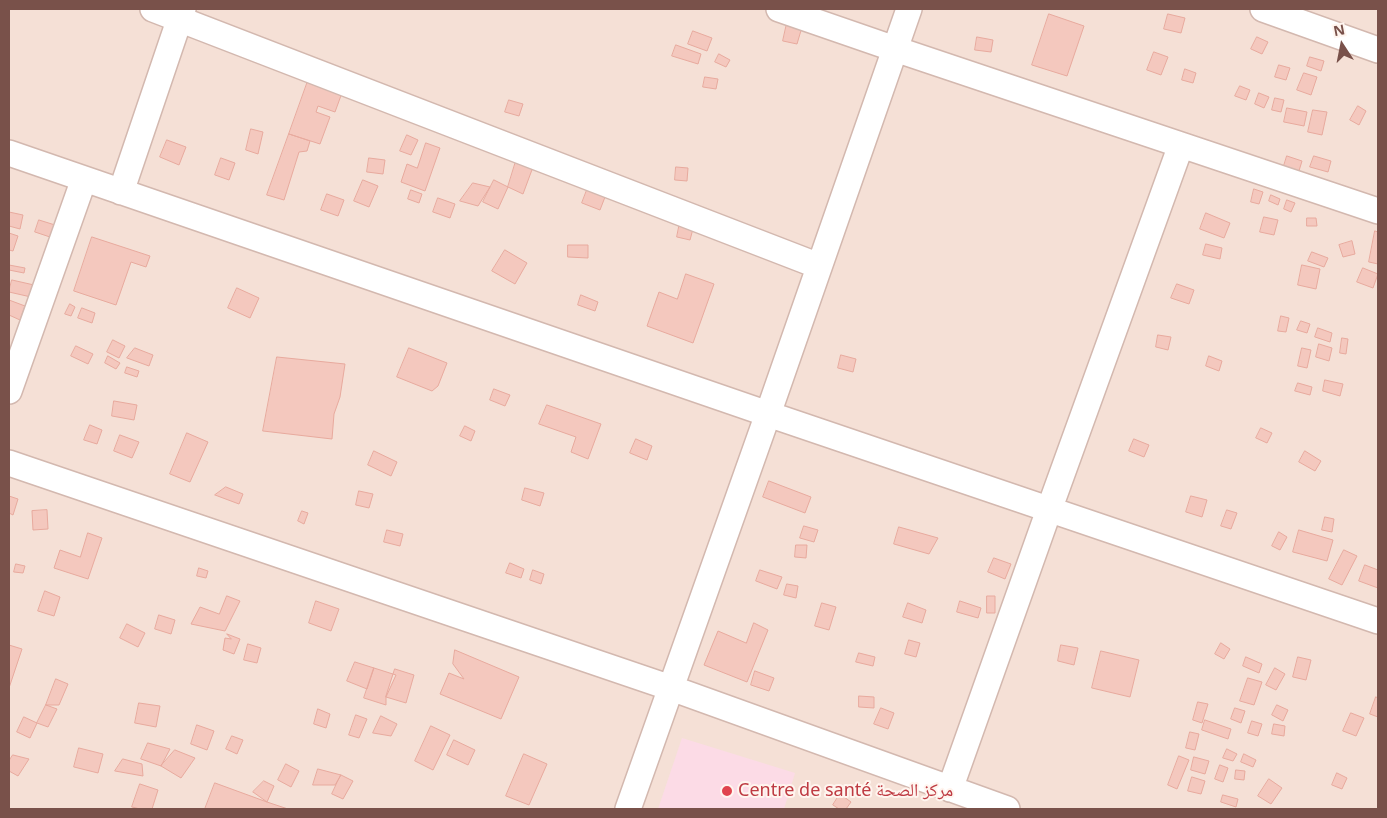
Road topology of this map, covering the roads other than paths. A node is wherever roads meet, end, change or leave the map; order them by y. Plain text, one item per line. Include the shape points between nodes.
1 (153, 9) edge
2 (780, 9) edge
3 (909, 9) edge
4 (1263, 9) edge
5 (181, 14) edge
6 (895, 49) junction
7 (1378, 50) edge
8 (1181, 145) junction
9 (9, 153) edge
10 (84, 179) junction
11 (121, 192) junction
12 (1378, 211) edge
13 (819, 266) junction
14 (9, 392) edge
15 (768, 414) junction
16 (9, 464) edge
17 (1049, 510) junction
18 (1378, 621) edge
19 (671, 688) junction
20 (950, 789) junction
21 (628, 809) edge
22 (1007, 809) edge

1 - 5 street
2 - 6 street
3 - 6 street
4 - 7 street
5 - 11 street
5 - 13 street
6 - 8 street
6 - 13 street
8 - 12 street
8 - 17 street
9 - 10 street
10 - 11 street
10 - 14 street
11 - 15 street
13 - 15 street
15 - 17 street
15 - 19 street
16 - 19 street
17 - 18 street
17 - 20 street
19 - 20 street
19 - 21 street
20 - 22 street

